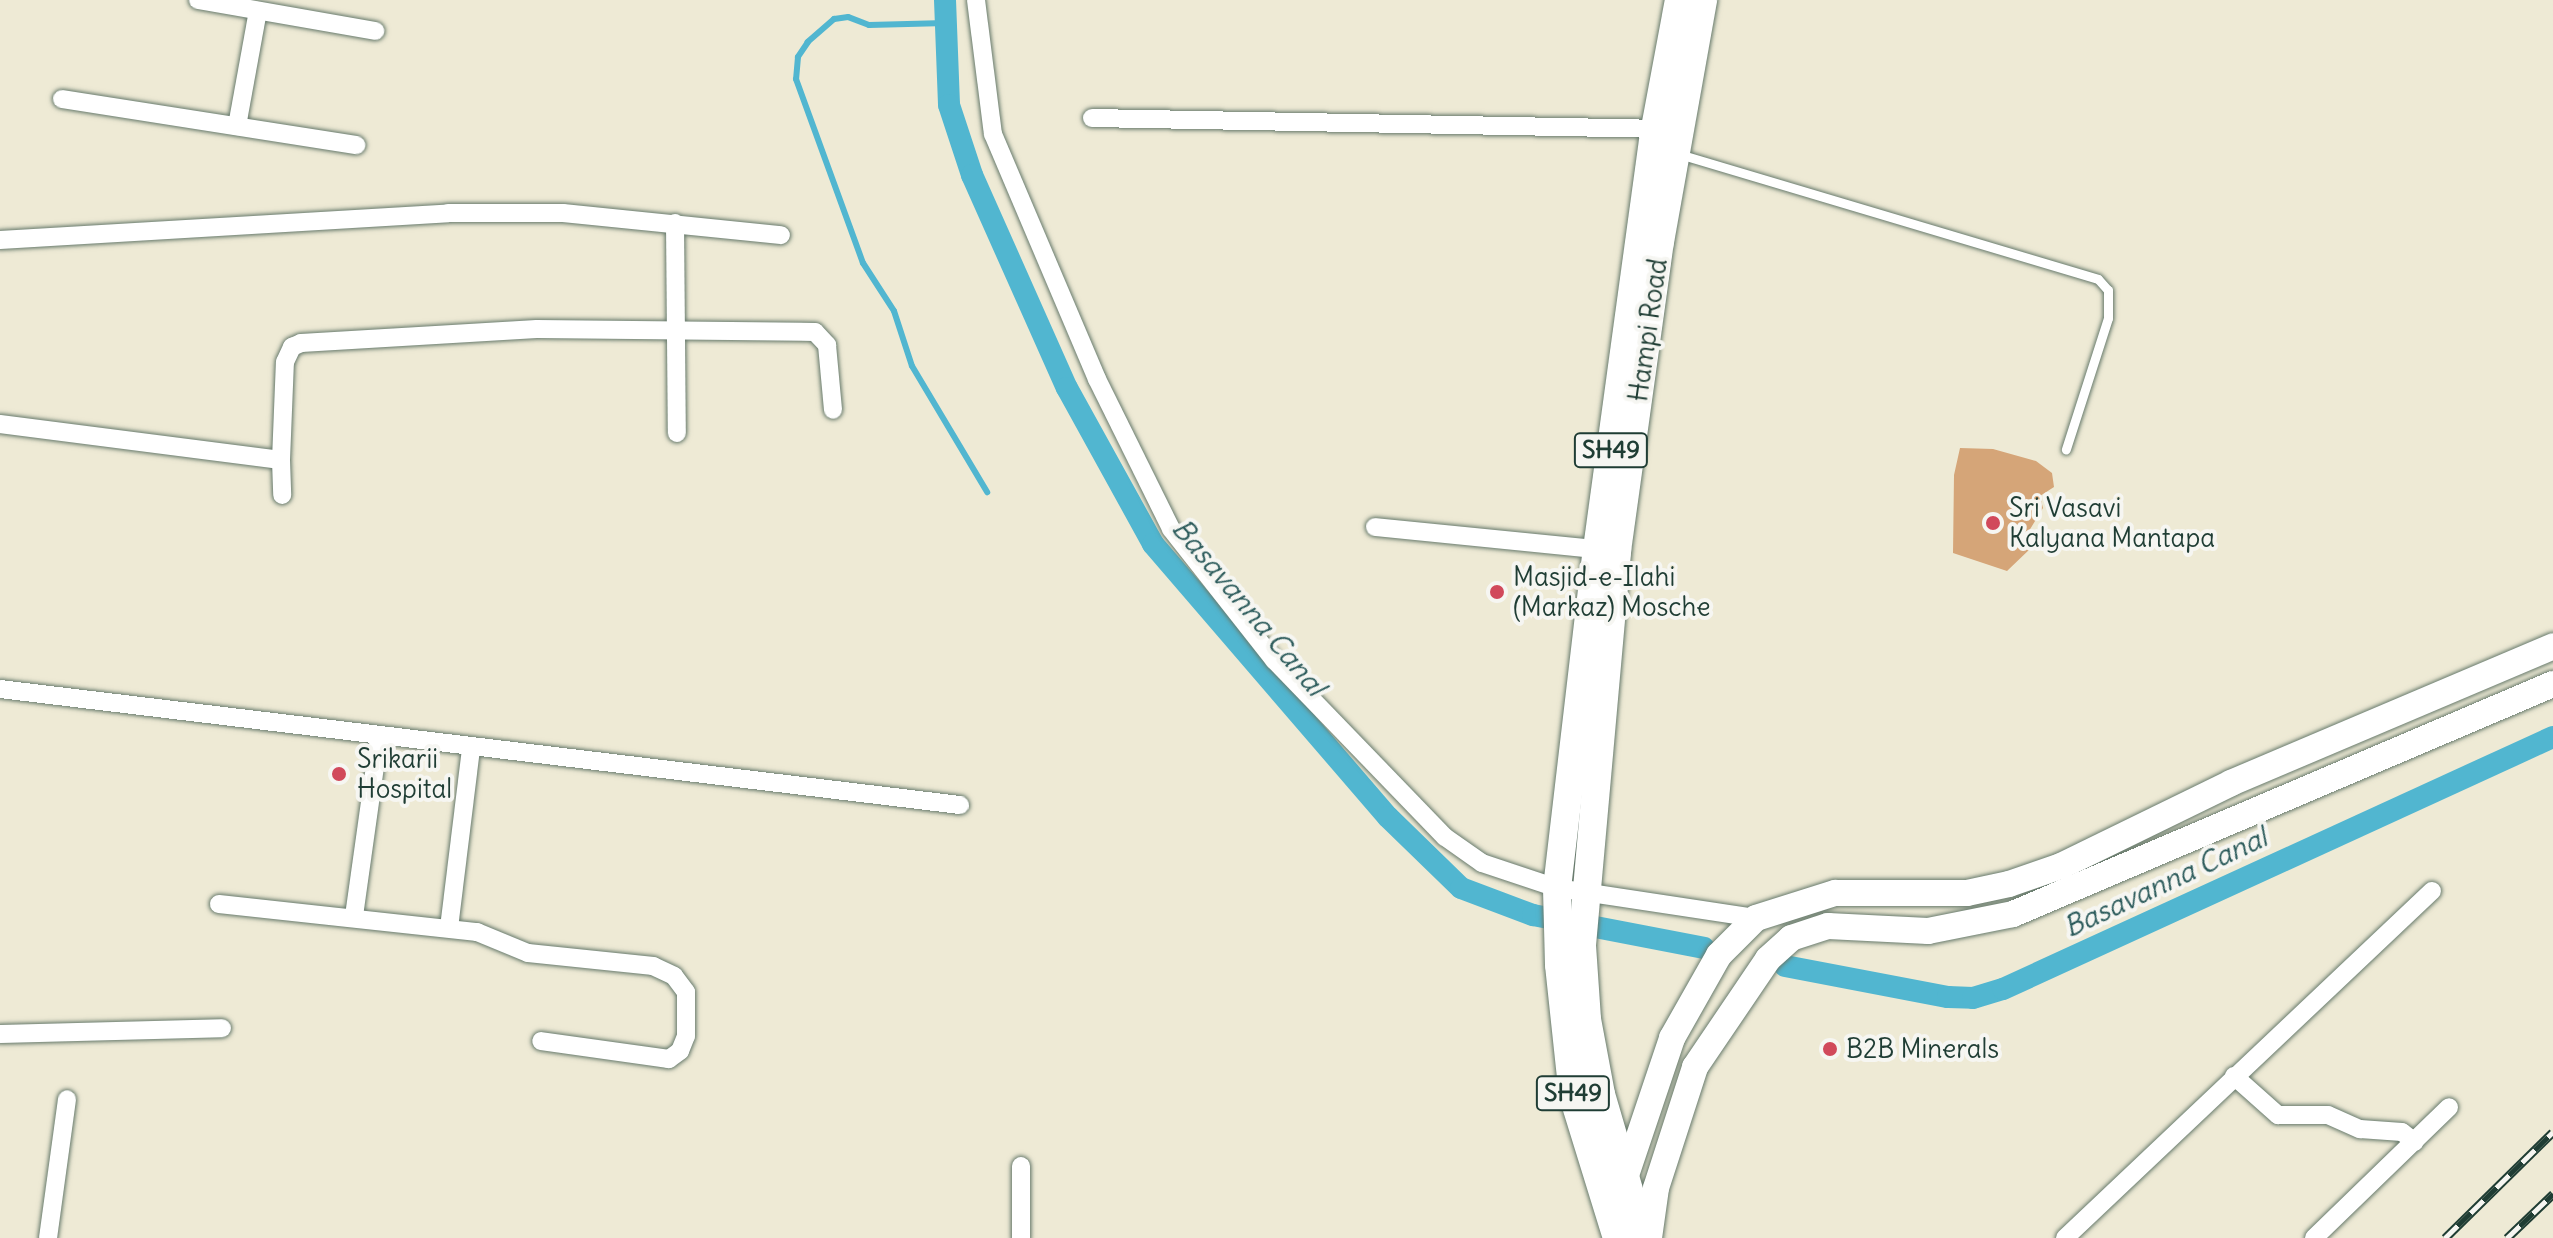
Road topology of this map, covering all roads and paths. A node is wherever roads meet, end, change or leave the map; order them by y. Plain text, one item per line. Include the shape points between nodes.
1 (198, 0) edge
2 (976, 0) edge
3 (1679, 0) edge
4 (1703, 0) edge
5 (258, 11) junction
6 (375, 31) dead end
7 (62, 99) dead end
8 (1092, 118) dead end
9 (237, 126) junction
10 (1670, 137) junction
11 (356, 145) dead end
12 (675, 223) junction
13 (781, 235) dead end
14 (0, 240) edge
15 (679, 327) junction
16 (833, 410) dead end
17 (0, 424) edge
18 (677, 433) dead end
19 (2066, 449) dead end
20 (281, 460) junction
21 (282, 495) dead end
22 (1375, 527) dead end
23 (1607, 550) junction
24 (2553, 646) edge
25 (2553, 684) edge
26 (0, 689) edge
27 (379, 737) junction
28 (471, 749) junction
29 (960, 805) dead end
30 (2432, 891) dead end
31 (1571, 896) junction
32 (219, 904) dead end
33 (354, 916) junction
34 (1756, 918) junction
35 (449, 928) junction
36 (1570, 943) junction
37 (222, 1028) dead end
38 (0, 1034) edge
39 (541, 1041) dead end
40 (2234, 1076) junction
41 (67, 1099) dead end
42 (2449, 1107) dead end
43 (2415, 1142) junction
44 (1021, 1166) dead end
45 (1626, 1175) junction
46 (48, 1238) edge
47 (1021, 1238) edge
48 (1617, 1238) edge
49 (1646, 1238) edge
50 (2065, 1238) edge
51 (2314, 1238) edge

1 - 5 street
2 - 31 street via 993,134 1097,379 1171,529 1274,660 1445,837 1493,868
3 - 10 main road, SH49
4 - 10 main road, Hampi Road / SH49
5 - 6 street
5 - 9 street
7 - 9 street
8 - 10 street
9 - 11 street
10 - 19 lane via 2098,279 2108,290 2108,318
10 - 23 main road, Hampi Road / SH49
12 - 13 street
12 - 14 street via 563,213 448,213
12 - 15 street
15 - 16 street via 821,334 827,345
15 - 18 street
15 - 20 street via 301,343 292,347 285,362
17 - 20 street
20 - 21 street
22 - 23 street
23 - 31 main road, Hampi Road / SH49
24 - 34 main road via 2231,783 2061,866 2009,884 1967,893 1835,893
25 - 49 main road via 2013,914 1928,931 1828,926 1791,938 1768,959 1695,1067 1656,1188
26 - 27 street
27 - 28 street
27 - 33 street
28 - 29 street
28 - 35 street
30 - 40 street
31 - 34 street
31 - 36 main road, SH49
32 - 33 street
33 - 35 street
34 - 45 main road via 1719,955 1672,1038
35 - 39 street via 477,932 528,953 653,966 674,976 686,992 686,1036 680,1051 669,1059
36 - 45 main road, SH49 via 1601,1094
36 - 48 main road, SH49 via 1573,1096
37 - 38 street
40 - 43 street via 2278,1115 2328,1115 2360,1129 2402,1132
40 - 50 street
41 - 46 street
42 - 43 street
43 - 51 street
44 - 47 street
45 - 49 main road, SH49

